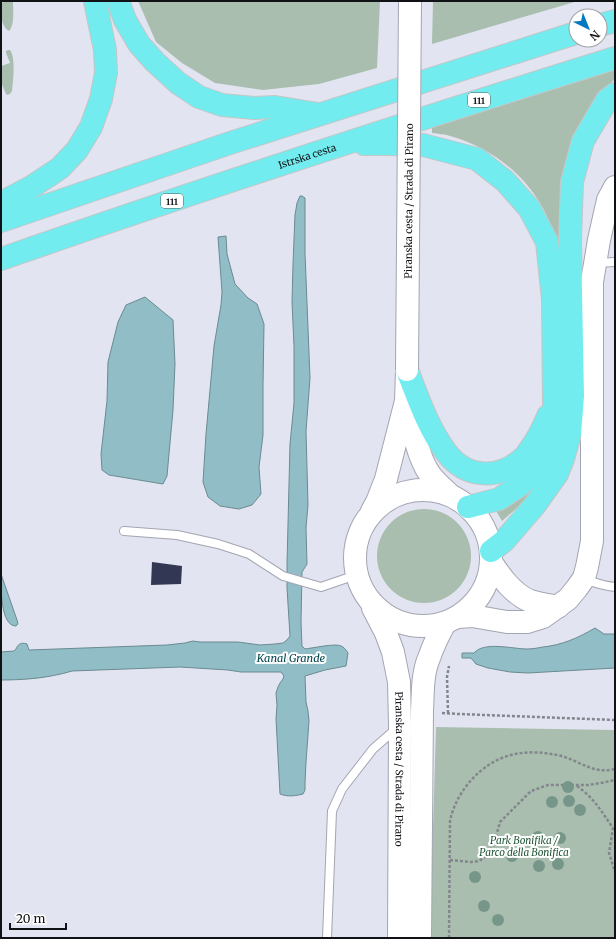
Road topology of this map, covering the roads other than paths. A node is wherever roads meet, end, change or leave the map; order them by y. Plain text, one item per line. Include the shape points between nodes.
1 (95, 1) edge
2 (118, 1) edge
3 (410, 1) edge
4 (568, 35) edge
5 (615, 58) edge
6 (615, 94) edge
7 (321, 115) junction
8 (343, 144) junction
9 (615, 187) edge
10 (1, 203) edge
11 (1, 221) edge
12 (1, 259) edge
13 (605, 263) edge
14 (407, 370) junction
15 (406, 401) junction
16 (554, 404) junction
17 (450, 495) junction
18 (468, 507) junction
19 (369, 515) junction
20 (124, 531) dead end
21 (491, 556) junction
22 (356, 576) junction
23 (584, 578) junction
24 (615, 587) edge
25 (372, 605) junction
26 (558, 607) junction
27 (452, 620) junction
28 (400, 725) junction
29 (327, 938) edge
30 (399, 938) edge
31 (420, 938) edge

1 - 10 highway via 105,50 106,73 101,99 91,128 77,150 60,168
2 - 7 highway via 125,20 139,44 178,83 200,97 222,105 275,107
3 - 14 main road, Piranska cesta / Strada di Pirano, bridge
4 - 7 highway
5 - 8 highway, Istrska cesta / 111
6 - 21 highway via 607,100 583,141 572,182 570,240 573,396 570,434 557,474 535,505
7 - 11 highway via 227,144
8 - 12 highway, Istrska cesta / 111
8 - 16 highway via 423,146 477,160 505,181 529,208 547,242 553,300
9 - 13 main road via 608,200 599,240
13 - 23 main road via 592,282 592,541
14 - 15 main road, Piranska cesta / Strada di Pirano
14 - 16 highway via 438,440 447,454 472,472 490,475 507,470 524,458 538,438
15 - 17 main road, Piranska cesta / Strada di Pirano via 422,459 429,473
15 - 19 main road, Piranska cesta / Strada di Pirano via 384,484
16 - 18 highway via 553,440 541,466 519,486 499,499
17 - 18 main road
17 - 19 main road via 425,490 409,491 394,496
18 - 21 main road via 484,527
19 - 22 main road via 354,550
20 - 22 lane via 177,535 218,544 249,554 283,576 321,587
21 - 26 main road via 503,580 518,593 530,601
21 - 27 main road via 486,584 477,599 469,609
22 - 25 main road
23 - 24 lane via 597,584
23 - 26 main road via 568,599
25 - 27 main road via 389,618 419,627
25 - 28 main road, Piranska cesta / Strada di Pirano via 393,652 399,682
26 - 27 main road via 544,617 527,622 507,622 472,616
27 - 31 main road via 435,642 424,676
28 - 29 lane via 373,749 342,789 332,811
28 - 30 main road, Piranska cesta / Strada di Pirano

